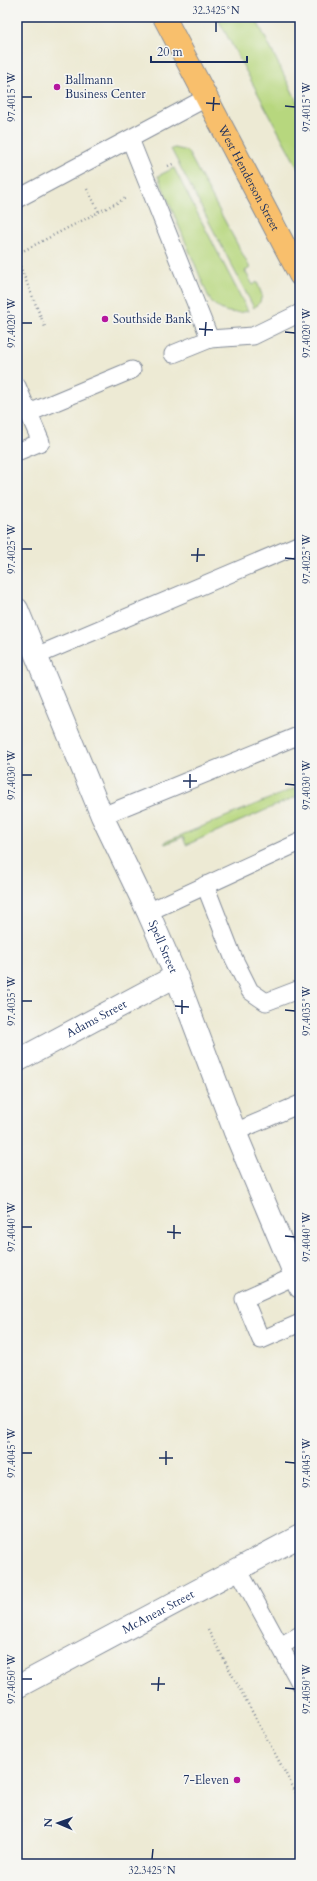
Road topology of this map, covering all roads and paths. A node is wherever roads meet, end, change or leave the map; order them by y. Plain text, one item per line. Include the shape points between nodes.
1 (164, 17) edge
2 (206, 98) junction
3 (130, 139) junction
4 (128, 196) dead end
5 (17, 200) edge
6 (17, 254) edge
7 (17, 259) edge
8 (300, 275) edge
9 (300, 313) edge
10 (45, 326) dead end
11 (210, 339) junction
12 (173, 354) dead end
13 (132, 370) dead end
14 (17, 386) edge
15 (29, 413) junction
16 (17, 452) edge
17 (300, 544) edge
18 (17, 609) edge
19 (36, 656) junction
20 (300, 735) edge
21 (102, 816) junction
22 (300, 842) edge
23 (205, 885) junction
24 (148, 912) junction
25 (176, 976) junction
26 (300, 989) edge
27 (17, 1061) edge
28 (300, 1104) edge
29 (234, 1132) junction
30 (298, 1281) edge
31 (300, 1323) edge
32 (300, 1536) edge
33 (238, 1569) junction
34 (208, 1630) dead end
35 (300, 1635) edge
36 (280, 1646) junction
37 (300, 1683) edge
38 (17, 1687) edge
39 (300, 1800) edge

1 - 2 main road, West Henderson Street
2 - 3 lane
2 - 8 main road, West Henderson Street
3 - 5 lane
3 - 11 lane
4 - 6 path
7 - 10 path
9 - 11 lane via 253,336
11 - 12 lane
13 - 15 lane
14 - 15 lane
15 - 16 lane via 41,442
17 - 19 lane
18 - 19 street, Spell Street
19 - 21 street, Spell Street
20 - 21 lane
21 - 24 street, Spell Street
22 - 23 lane
23 - 24 lane
23 - 26 lane via 233,957 250,991 266,1002
24 - 25 street, Spell Street
25 - 27 street, Adams Street
25 - 29 street, Spell Street
28 - 29 lane
29 - 30 street, Spell Street
30 - 31 lane via 244,1300 261,1340
32 - 33 street, McAnear Street
33 - 36 lane
33 - 38 street, McAnear Street
34 - 39 path
35 - 36 lane
36 - 37 lane

